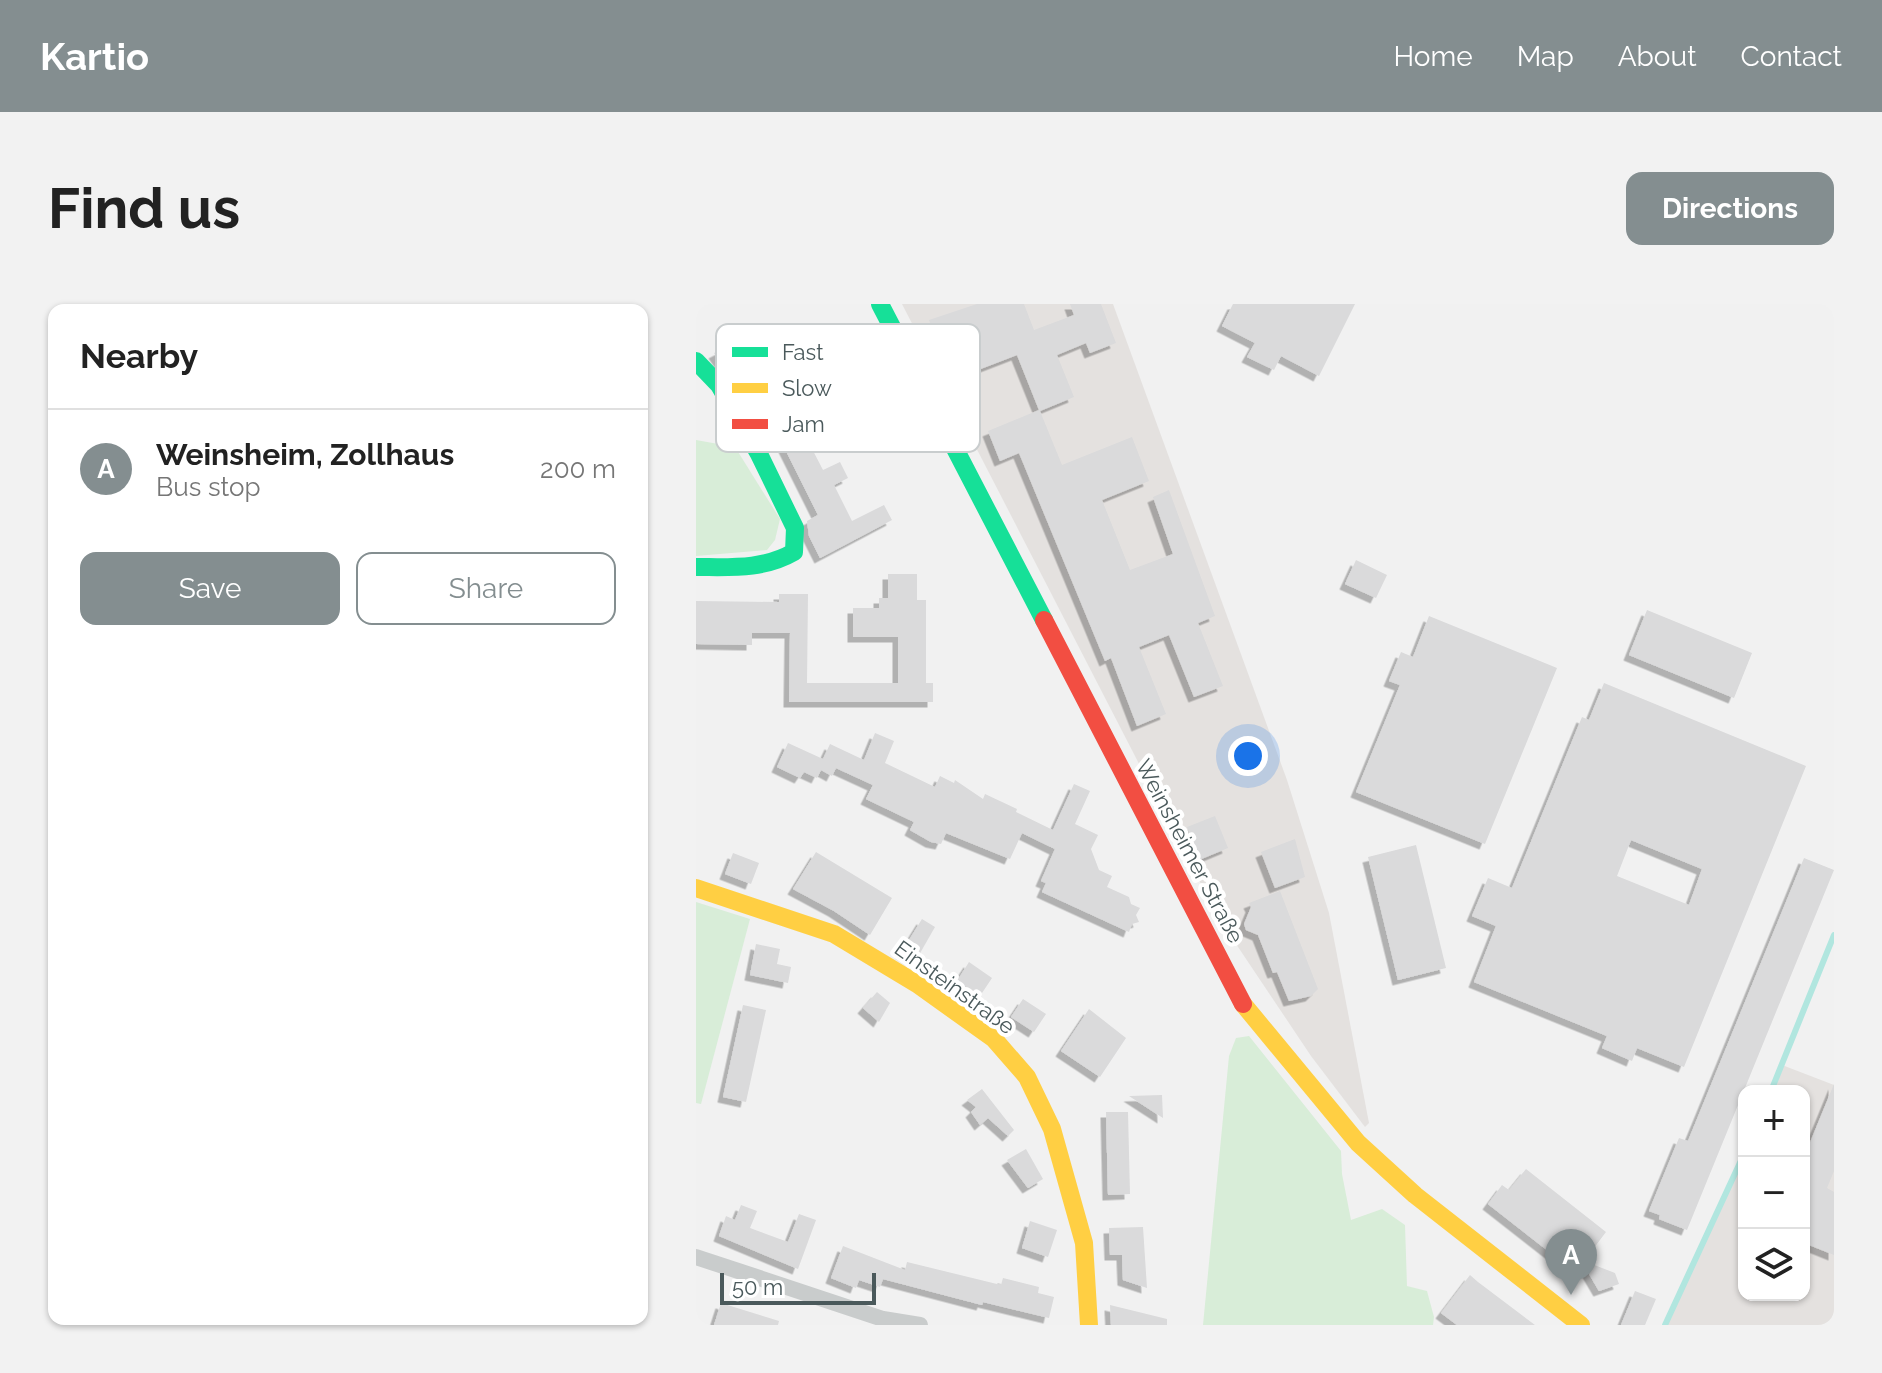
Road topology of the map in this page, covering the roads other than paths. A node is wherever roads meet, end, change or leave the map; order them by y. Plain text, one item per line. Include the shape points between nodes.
1 (880, 304) edge
2 (890, 324) edge
3 (696, 361) edge
4 (716, 379) edge
5 (757, 452) edge
6 (957, 452) edge
7 (696, 567) edge
8 (696, 888) edge
9 (696, 1257) edge
10 (920, 1325) edge
11 (1089, 1325) edge
12 (1581, 1325) edge

1 - 2 main road, Weinsheimer Straße
3 - 4 main road
5 - 7 main road via 795,528 794,552 763,566
6 - 12 main road, Weinsheimer Straße via 1244,1006 1358,1143 1415,1195
8 - 11 main road, Einsteinstraße via 834,934 994,1039 1027,1077 1052,1129 1084,1243
9 - 10 street via 883,1319

